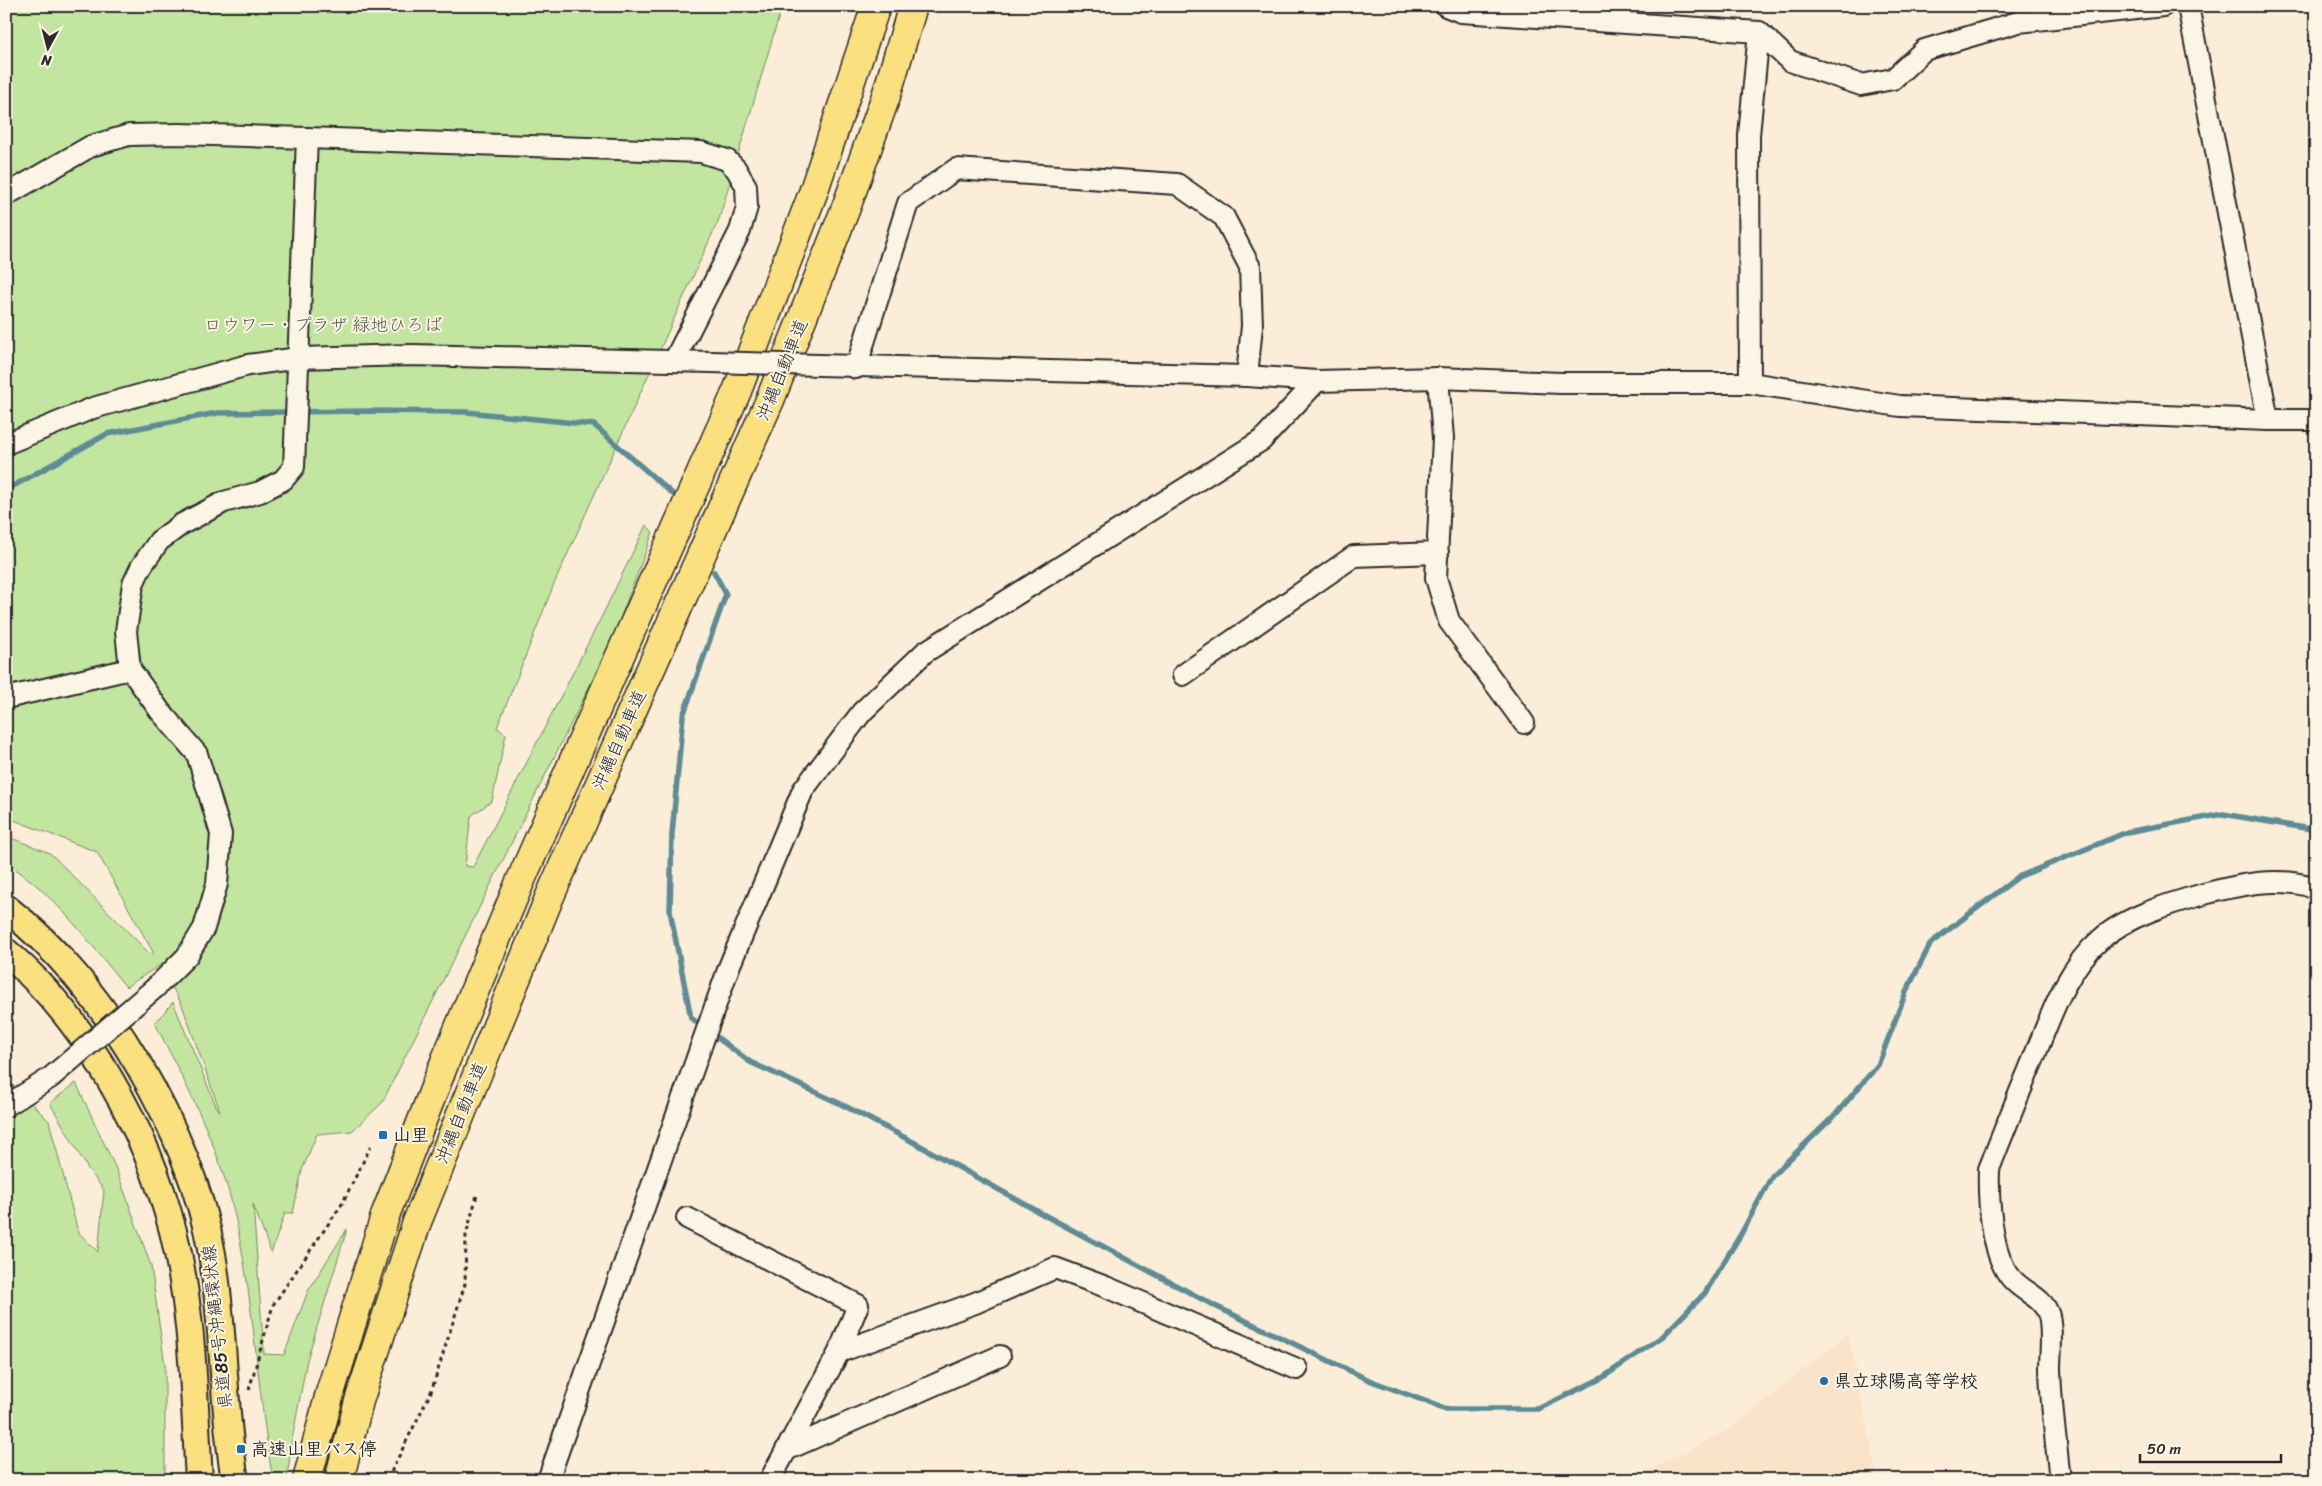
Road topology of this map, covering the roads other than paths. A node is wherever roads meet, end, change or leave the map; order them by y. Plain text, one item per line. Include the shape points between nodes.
1 (876, 6) edge
2 (913, 6) edge
3 (1446, 6) edge
4 (2164, 6) edge
5 (2188, 6) edge
6 (1759, 32) junction
7 (307, 138) junction
8 (6, 195) edge
9 (298, 358) junction
10 (674, 361) junction
11 (856, 368) junction
12 (1247, 376) junction
13 (1438, 378) junction
14 (1317, 381) junction
15 (1750, 383) junction
16 (2268, 420) junction
17 (2316, 420) edge
18 (6, 444) edge
19 (1438, 553) junction
20 (130, 669) junction
21 (1184, 675) dead end
22 (6, 698) edge
23 (1524, 723) dead end
24 (2316, 888) edge
25 (6, 908) edge
26 (6, 952) edge
27 (6, 1106) edge
28 (687, 1218) dead end
29 (839, 1352) junction
30 (1000, 1356) dead end
31 (1298, 1369) dead end
32 (786, 1450) junction
33 (198, 1480) edge
34 (235, 1480) edge
35 (307, 1480) edge
36 (339, 1480) edge
37 (548, 1480) edge
38 (770, 1480) edge
39 (2060, 1480) edge

1 - 35 highway, 沖縄自動車道 via 813,193 737,392 520,882 386,1213 330,1393
2 - 36 highway, 沖縄自動車道 via 848,205 770,400 550,896 417,1222 359,1401
3 - 6 street via 1461,12
4 - 6 street via 2018,22 1924,50 1893,79 1861,86 1790,61
5 - 16 street
6 - 15 street via 1750,135
7 - 8 street via 129,135 91,146
7 - 9 street
7 - 10 street via 701,152 727,160 746,186 747,207 740,231
9 - 10 street via 412,355
9 - 18 street via 248,365 102,406
9 - 20 street via 294,467 283,480 260,492 224,502 182,524 159,541 133,584 126,631
10 - 11 street, bridge
11 - 12 street
11 - 12 street via 908,203 956,169 1177,184 1185,189 1224,217 1250,267 1252,326
12 - 14 street
13 - 14 street
13 - 15 street via 1561,383
13 - 19 street via 1443,438
14 - 37 street via 1262,440 925,652 862,712 803,790 729,967
15 - 16 street via 1900,406
16 - 17 street
19 - 21 street via 1354,556
19 - 23 street via 1436,578 1449,621
20 - 22 street
20 - 27 street, bridge via 197,754 221,834 217,884 204,928 186,956 155,988 50,1078
24 - 39 street via 2263,882 2184,899 2144,913 2102,938 2080,962 2057,1001 1989,1169 1988,1191 2002,1264 2017,1285 2045,1304 2049,1317
25 - 34 main road, 県道85号沖縄環状線 via 37,935 96,1000 154,1092 188,1167 212,1252
26 - 33 main road, 県道85号沖縄環状線 via 54,1000 93,1054 127,1112 155,1175 173,1232 186,1306
28 - 29 street via 858,1305
29 - 31 street via 974,1303 1055,1268
29 - 32 street
30 - 32 street
32 - 38 street

